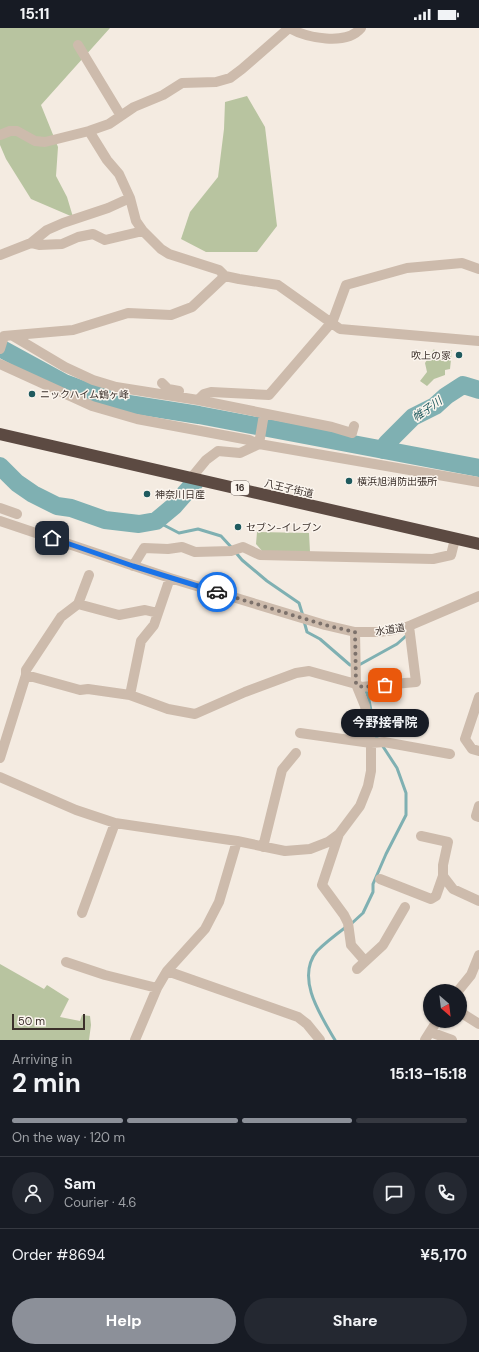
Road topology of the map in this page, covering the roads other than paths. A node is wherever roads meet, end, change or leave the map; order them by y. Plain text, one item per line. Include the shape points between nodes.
1 (361, 28) edge
2 (78, 45) dead end
3 (120, 116) junction
4 (89, 131) junction
5 (0, 135) edge
6 (130, 198) junction
7 (143, 231) junction
8 (31, 243) junction
9 (0, 255) edge
10 (479, 269) edge
11 (225, 276) junction
12 (331, 323) junction
13 (5, 335) edge
14 (479, 341) edge
15 (0, 349) edge
16 (0, 364) edge
17 (162, 382) dead end
18 (196, 400) junction
19 (263, 415) junction
20 (354, 426) dead end
21 (0, 434) edge
22 (260, 440) junction
23 (192, 477) junction
24 (479, 482) edge
25 (0, 508) edge
26 (17, 514) dead end
27 (0, 521) edge
28 (455, 539) junction
29 (479, 544) edge
30 (133, 566) junction
31 (89, 575) dead end
32 (170, 578) junction
33 (479, 596) edge
34 (469, 600) junction
35 (78, 604) junction
36 (479, 606) edge
37 (158, 614) junction
38 (409, 626) junction
39 (355, 632) junction
40 (26, 675) junction
41 (356, 684) junction
42 (130, 695) junction
43 (479, 697) edge
44 (300, 733) dead end
45 (371, 743) junction
46 (479, 751) edge
47 (296, 753) dead end
48 (450, 754) dead end
49 (0, 758) edge
50 (0, 777) edge
51 (479, 806) edge
52 (479, 817) edge
53 (115, 823) junction
54 (339, 834) junction
55 (421, 836) dead end
56 (237, 841) junction
57 (263, 847) junction
58 (443, 876) junction
59 (380, 879) dead end
60 (479, 901) edge
61 (405, 907) dead end
62 (82, 913) dead end
63 (479, 955) edge
64 (365, 961) junction
65 (66, 962) dead end
66 (357, 968) dead end
67 (167, 971) junction
68 (464, 984) edge
69 (157, 988) junction
70 (467, 1016) edge
71 (479, 1024) edge
72 (428, 1036) edge
73 (135, 1040) edge
74 (320, 1040) edge
75 (452, 1040) edge

1 - 3 street via 344,38 328,39 309,37 289,28 230,78 216,82 182,83
2 - 3 street
3 - 4 street
4 - 5 street via 45,142 35,141 17,131
4 - 6 street via 119,174
6 - 7 street via 136,221
6 - 8 street via 47,230
7 - 8 street via 105,240 93,234 62,244
7 - 11 street via 168,254 219,270
8 - 9 street
10 - 12 street via 462,263 407,268 346,285
11 - 12 street via 278,285
11 - 13 street via 192,307 172,315 128,313 72,330
12 - 14 street via 340,328
12 - 18 street via 270,395 211,392
13 - 15 street
13 - 18 street via 65,368 94,380 116,387
16 - 22 street via 92,406 137,419
17 - 18 street via 168,388 190,394
18 - 19 street
19 - 20 street via 352,433
19 - 22 street
21 - 23 highway, 八王子街道 / 16
22 - 23 street via 240,453 218,451 206,460
22 - 24 street
23 - 28 highway, 八王子街道 / 16
25 - 26 street
27 - 30 street, 水道道
28 - 29 highway, 八王子街道 / 16
28 - 30 street via 451,556 433,559 260,556 243,547 231,551 195,552 182,547 144,548
30 - 32 street, 水道道
31 - 35 street
32 - 37 street
32 - 39 street, 水道道
33 - 34 street, 水道道
34 - 36 street
34 - 38 street, 水道道
35 - 37 street via 118,615 145,610
35 - 40 street via 61,617 26,670
37 - 42 street via 154,625 141,641
38 - 39 street, 水道道 via 380,632
38 - 41 street via 416,682 362,687
39 - 41 street
40 - 42 street via 80,690 88,688
40 - 49 street
41 - 42 street via 310,671 246,692 195,714 168,709
41 - 45 street via 365,706
43 - 46 street via 465,739 472,749
44 - 45 street
45 - 48 street via 384,742
45 - 54 street via 368,786 360,806
47 - 57 street via 282,770
50 - 53 street via 76,810
51 - 52 street via 476,816
53 - 56 street
53 - 62 street
54 - 57 street via 328,842 310,849 285,851
54 - 64 street via 322,884 344,915 351,945
55 - 58 street via 448,842 442,865
56 - 57 street
56 - 67 street via 219,902 205,929
58 - 59 street via 436,896 431,898
58 - 60 street via 453,889
61 - 64 street via 382,945
63 - 68 street via 471,975
64 - 66 street
65 - 69 street
67 - 69 street
67 - 74 street via 298,1017
69 - 73 street
70 - 71 street
72 - 75 street

